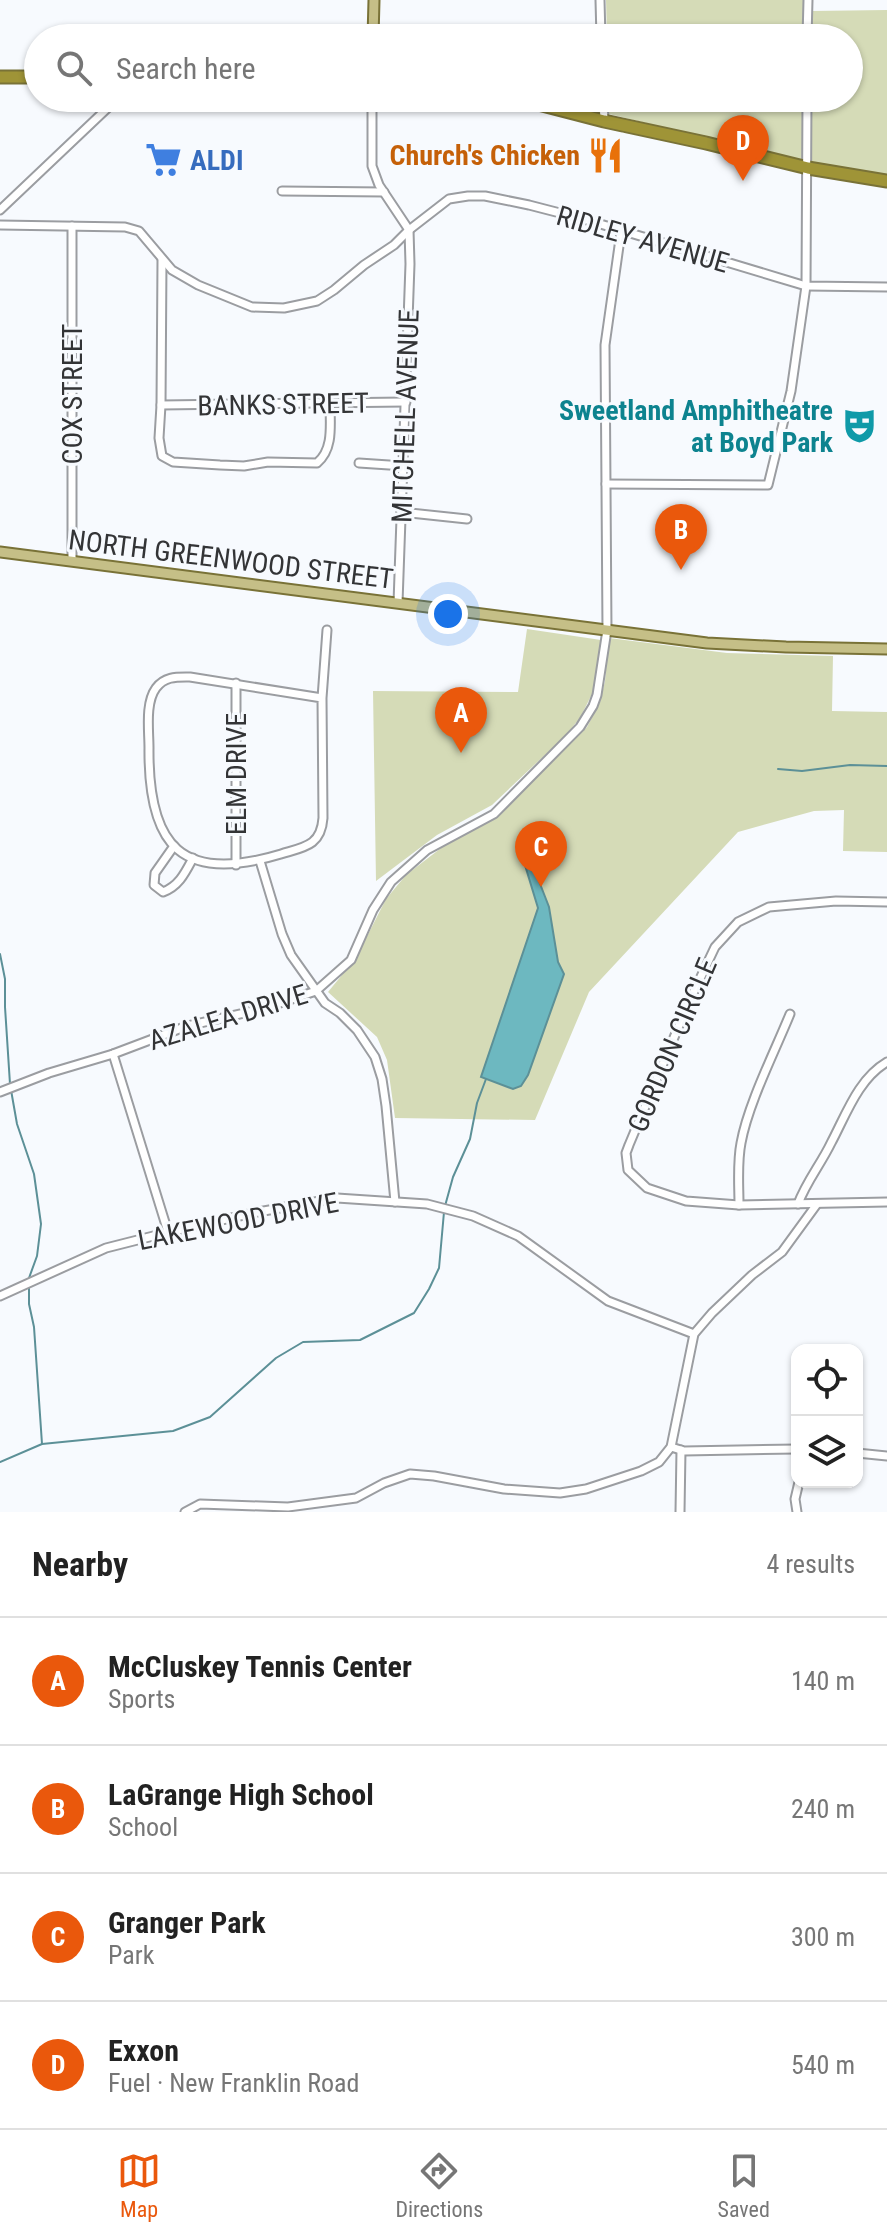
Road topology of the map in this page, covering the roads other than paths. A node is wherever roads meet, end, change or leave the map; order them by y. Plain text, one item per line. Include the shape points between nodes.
1 (374, 0) edge
2 (600, 0) edge
3 (808, 0) edge
4 (373, 24) edge
5 (601, 24) edge
6 (807, 24) edge
7 (0, 77) edge
8 (24, 77) edge
9 (102, 112) edge
10 (372, 112) edge
11 (569, 112) edge
12 (604, 112) edge
13 (807, 112) edge
14 (604, 121) junction
15 (808, 168) junction
16 (887, 181) edge
17 (282, 191) dead end
18 (384, 192) junction
19 (0, 210) edge
20 (0, 225) edge
21 (72, 226) junction
22 (409, 230) junction
23 (621, 232) junction
24 (162, 260) junction
25 (806, 286) junction
26 (887, 287) edge
27 (406, 402) junction
28 (330, 404) junction
29 (161, 405) junction
30 (359, 463) dead end
31 (404, 466) junction
32 (606, 484) junction
33 (401, 512) junction
34 (467, 519) dead end
35 (0, 552) edge
36 (72, 561) junction
37 (398, 603) junction
38 (327, 630) dead end
39 (607, 630) junction
40 (887, 649) edge
41 (236, 683) junction
42 (322, 698) junction
43 (174, 846) junction
44 (193, 858) junction
45 (260, 861) junction
46 (236, 865) junction
47 (887, 902) edge
48 (316, 991) junction
49 (790, 1014) dead end
50 (113, 1054) junction
51 (887, 1062) edge
52 (0, 1092) edge
53 (395, 1202) junction
54 (887, 1202) edge
55 (798, 1204) junction
56 (817, 1204) junction
57 (739, 1205) junction
58 (168, 1232) junction
59 (0, 1296) edge
60 (694, 1334) junction
61 (671, 1447) junction
62 (791, 1449) edge
63 (681, 1450) junction
64 (863, 1454) edge
65 (887, 1456) edge
66 (798, 1488) edge
67 (185, 1512) edge
68 (680, 1512) edge
69 (797, 1512) edge

1 - 4 main road
2 - 5 street
3 - 6 street
7 - 8 highway
9 - 19 street
10 - 18 street via 371,158
11 - 14 highway
12 - 14 street
13 - 15 street
14 - 15 highway
15 - 16 highway
15 - 25 street
17 - 18 street
18 - 22 street
20 - 21 street, RIDLEY AVENUE
21 - 24 street, RIDLEY AVENUE via 139,231
21 - 36 street, COX STREET
22 - 23 street, RIDLEY AVENUE via 449,199 485,196
22 - 24 street, RIDLEY AVENUE via 317,301 284,308 252,307 198,285
22 - 27 street, MITCHELL AVENUE
23 - 25 street, RIDLEY AVENUE
23 - 32 street, AZALEA DRIVE via 605,345
24 - 29 street
25 - 26 street, RIDLEY AVENUE
25 - 32 street via 791,391 768,485
27 - 28 street, BANKS STREET
27 - 31 street, MITCHELL AVENUE
28 - 29 street, BANKS STREET
28 - 29 street via 330,439 320,462 232,466 173,462 162,456
30 - 31 street
31 - 33 street, MITCHELL AVENUE
32 - 39 street, AZALEA DRIVE
33 - 34 street
33 - 37 street, MITCHELL AVENUE
35 - 36 main road, NORTH GREENWOOD STREET
36 - 37 main road, NORTH GREENWOOD STREET
37 - 39 main road, NORTH GREENWOOD STREET
38 - 42 street
39 - 40 main road, NORTH GREENWOOD STREET via 707,643
39 - 48 street, AZALEA DRIVE via 597,695 580,727 494,814 427,850 391,882 351,960
41 - 42 street
41 - 43 street via 174,677 153,694 151,798
41 - 46 street, ELM DRIVE
42 - 45 street via 321,831 305,848
43 - 44 street
43 - 44 street via 155,873 154,885 163,892 173,888
44 - 46 street
45 - 46 street
45 - 48 street via 287,945
47 - 57 street, GORDON CIRCLE via 769,907 738,922 715,947 626,1153 628,1170 647,1188 686,1201
48 - 50 street, AZALEA DRIVE via 187,1026
48 - 53 street via 357,1030 375,1057 386,1106
49 - 57 street via 741,1140
50 - 52 street, AZALEA DRIVE
50 - 58 street
51 - 55 street via 874,1070 849,1106
53 - 58 street, LAKEWOOD DRIVE via 306,1202
53 - 60 street, LAKEWOOD DRIVE via 473,1216 518,1236 608,1301
54 - 56 street, GORDON CIRCLE
55 - 56 street, GORDON CIRCLE
55 - 57 street, GORDON CIRCLE
56 - 60 street via 782,1252
58 - 59 street, LAKEWOOD DRIVE via 106,1248
60 - 61 street
61 - 63 street
61 - 67 street via 659,1462 641,1471 560,1493 410,1474 356,1498 288,1507 200,1504
62 - 63 street
63 - 68 street
64 - 65 street
66 - 69 street

